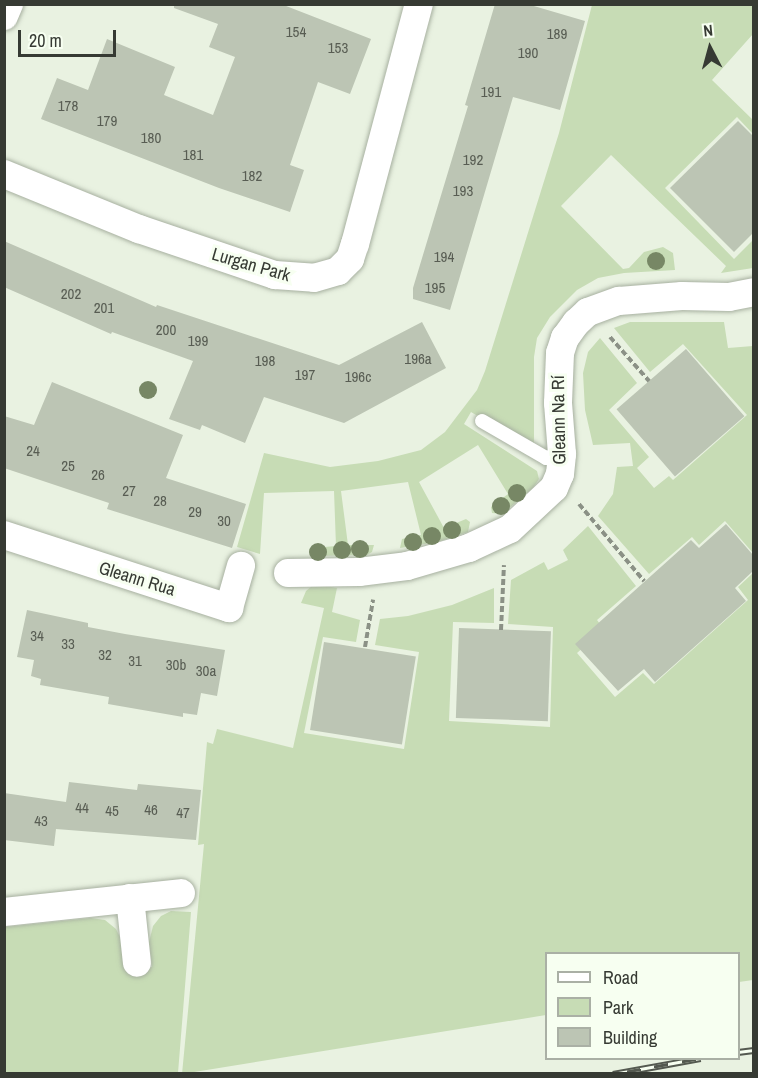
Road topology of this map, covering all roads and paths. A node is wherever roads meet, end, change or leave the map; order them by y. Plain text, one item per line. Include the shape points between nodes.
1 (9, 4) edge
2 (419, 4) edge
3 (4, 16) edge
4 (4, 174) edge
5 (753, 292) edge
6 (588, 312) junction
7 (649, 381) dead end
8 (482, 421) dead end
9 (560, 467) junction
10 (506, 531) junction
11 (4, 535) edge
12 (241, 566) dead end
13 (378, 570) junction
14 (288, 573) dead end
15 (645, 581) dead end
16 (501, 630) dead end
17 (365, 648) dead end
18 (182, 893) dead end
19 (130, 898) junction
20 (4, 912) edge
21 (137, 963) dead end

1 - 3 street
2 - 4 street, Lurgan Park via 355,244 350,259 338,272 314,278 275,275 139,229
5 - 6 street, Gleann Na Rí via 718,297 639,298 602,305
6 - 7 path
6 - 9 street, Gleann Na Rí via 565,338 560,353
8 - 9 lane
9 - 10 street, Gleann Na Rí via 554,488
9 - 15 path
10 - 13 street, Gleann Na Rí via 436,559
10 - 16 path
11 - 12 street, Gleann Rua via 229,608
13 - 14 street, Gleann Na Rí
13 - 17 path
18 - 19 street
19 - 20 street
19 - 21 street

